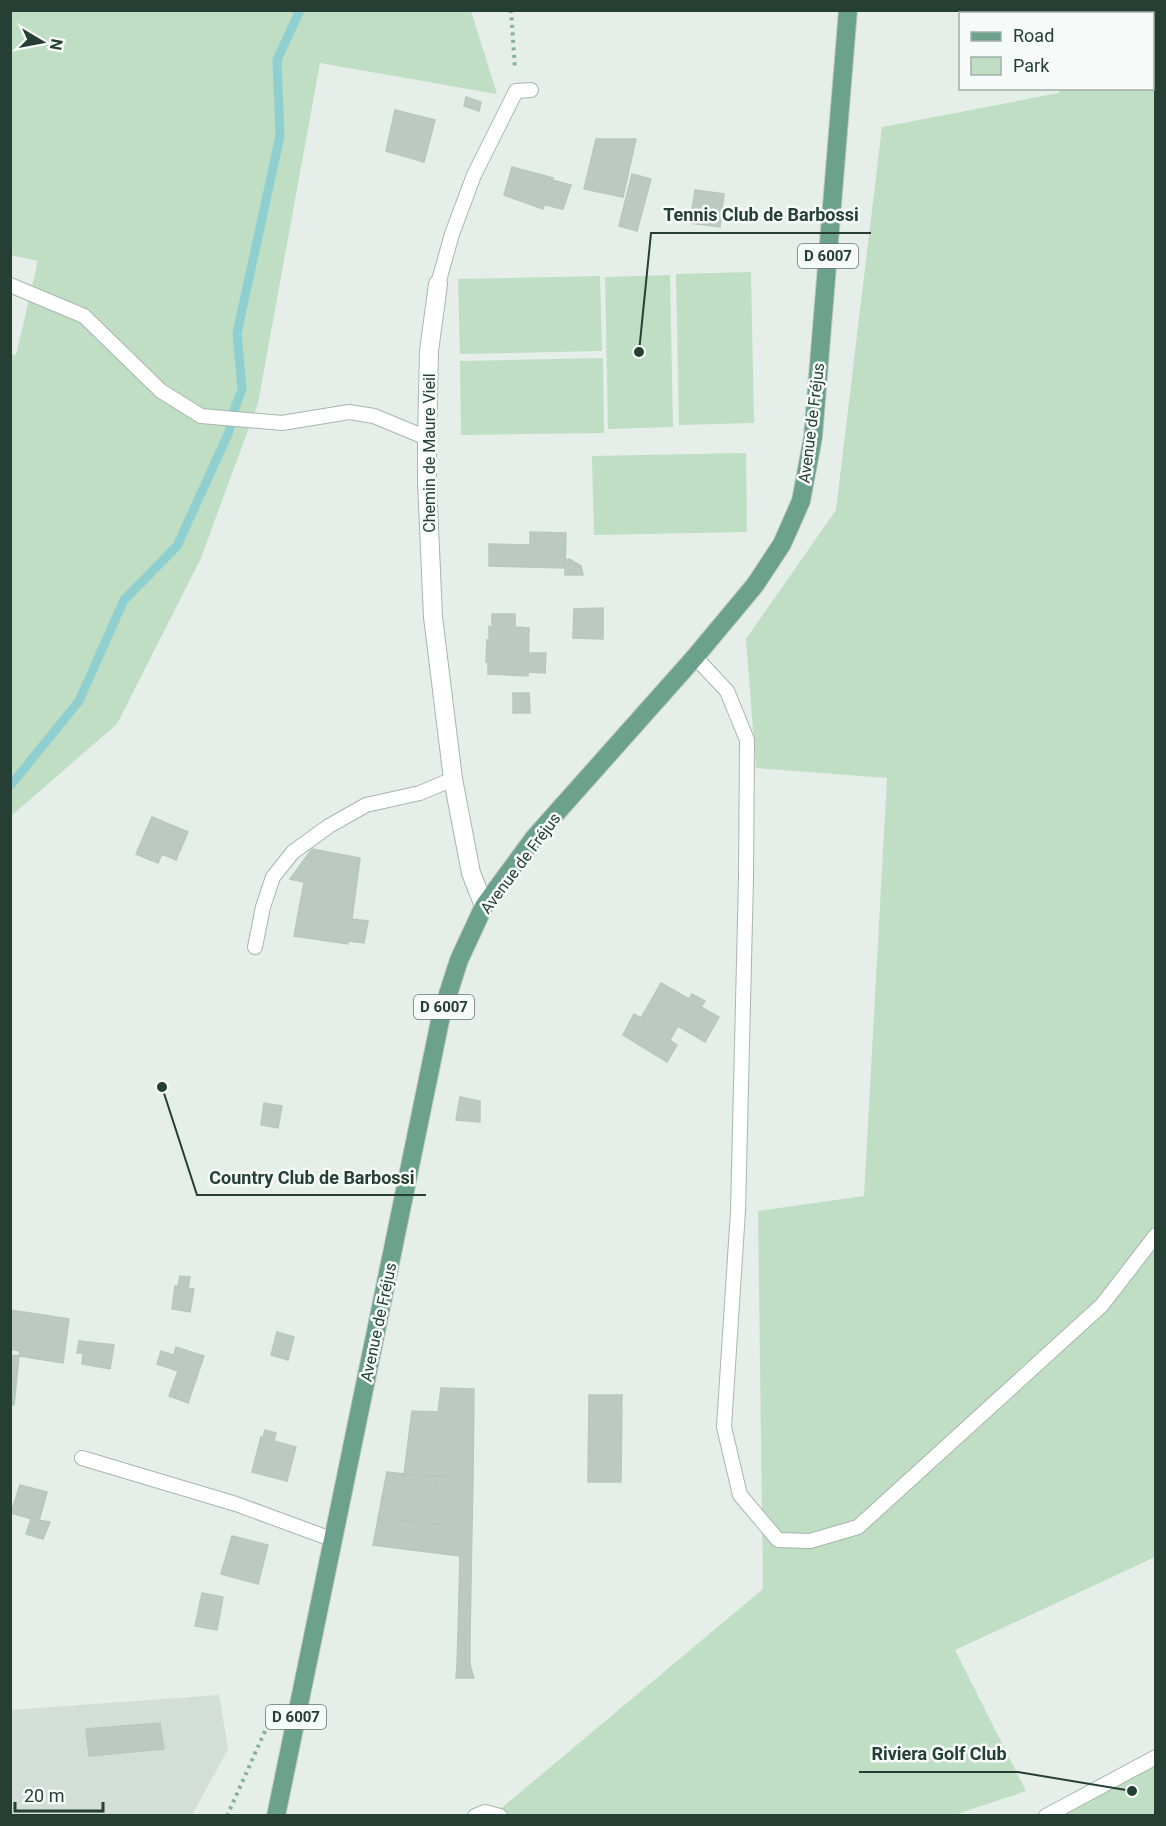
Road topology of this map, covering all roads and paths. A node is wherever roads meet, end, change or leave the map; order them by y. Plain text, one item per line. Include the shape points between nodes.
1 (511, 10) edge
2 (848, 10) edge
3 (531, 90) dead end
4 (516, 91) junction
5 (438, 284) joint
6 (10, 285) edge
7 (427, 438) junction
8 (695, 657) junction
9 (453, 779) junction
10 (484, 906) junction
11 (255, 947) dead end
12 (1155, 1235) edge
13 (82, 1458) dead end
14 (334, 1540) junction
15 (270, 1719) dead end
16 (1155, 1757) edge
17 (227, 1815) edge
18 (276, 1815) edge
19 (475, 1815) edge
20 (500, 1815) edge
21 (1046, 1815) edge

1 - 4 path
2 - 8 main road, Avenue de Fréjus / D 6007 via 813,437 801,501 782,544 755,585
3 - 4 lane
4 - 5 lane, Chemin de Maure Vieil via 474,175
5 - 7 street, Chemin de Maure Vieil via 429,351
6 - 7 lane via 84,316 161,391 201,416 282,423 349,412 374,416
7 - 9 street, Chemin de Maure Vieil via 433,616
8 - 10 main road, Avenue de Fréjus / D 6007 via 534,838
8 - 12 lane via 727,691 747,740 738,1211 724,1427 740,1495 778,1540 810,1541 858,1527 1102,1305
9 - 10 street, Chemin de Maure Vieil via 471,873
9 - 11 lane via 420,793 366,805 293,852 273,877
10 - 14 main road, Avenue de Fréjus / D 6007 via 459,960 441,1016
13 - 14 lane via 236,1504
14 - 18 main road, Avenue de Fréjus / D 6007
15 - 17 path
16 - 21 lane
19 - 20 lane

